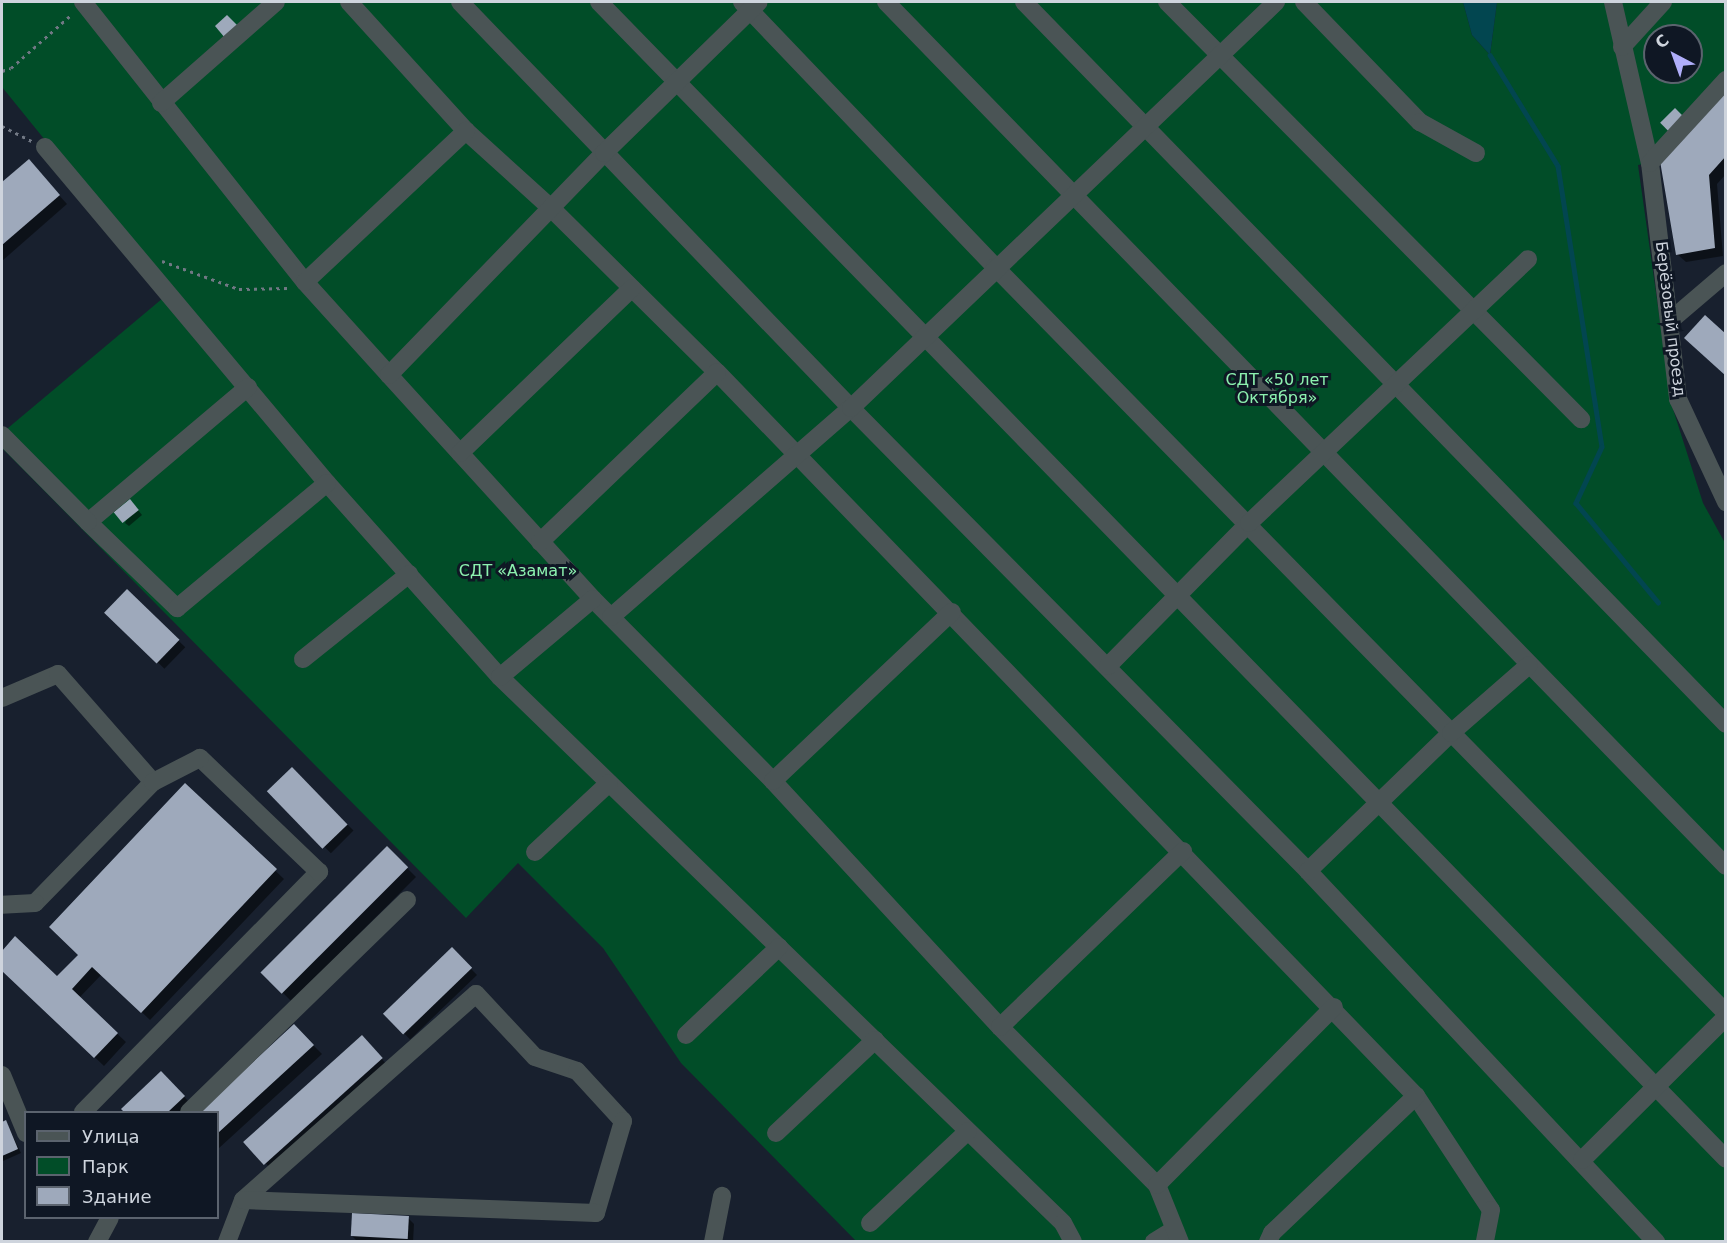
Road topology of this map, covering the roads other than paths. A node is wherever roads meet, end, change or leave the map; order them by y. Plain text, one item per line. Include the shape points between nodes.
1 (85, 2) edge
2 (276, 2) edge
3 (349, 2) edge
4 (460, 2) edge
5 (599, 2) edge
6 (886, 2) edge
7 (1024, 2) edge
8 (1167, 2) edge
9 (1276, 2) edge
10 (1304, 2) edge
11 (1613, 2) edge
12 (1663, 2) edge
13 (751, 4) edge
14 (1622, 47) junction
15 (1219, 54) junction
16 (1725, 80) edge
17 (676, 83) junction
18 (161, 102) junction
19 (1146, 124) junction
20 (466, 130) junction
21 (45, 147) road end
22 (604, 153) junction
23 (1476, 153) dead end
24 (1650, 163) junction
25 (1073, 194) junction
26 (551, 208) junction
27 (1528, 259) dead end
28 (995, 267) junction
29 (1725, 273) edge
30 (305, 282) junction
31 (632, 288) junction
32 (1474, 308) junction
33 (1671, 320) junction
34 (922, 336) junction
35 (717, 372) junction
36 (389, 375) junction
37 (1395, 382) junction
38 (248, 387) junction
39 (850, 408) junction
40 (1581, 419) dead end
41 (2, 435) edge
42 (460, 453) junction
43 (1322, 453) junction
44 (797, 454) junction
45 (327, 483) junction
46 (1725, 502) edge
47 (88, 522) junction
48 (1249, 523) junction
49 (540, 542) junction
50 (409, 574) junction
51 (1179, 594) junction
52 (593, 599) junction
53 (952, 612) junction
54 (611, 617) junction
55 (303, 659) dead end
56 (1529, 665) junction
57 (1108, 666) junction
58 (500, 677) junction
59 (2, 698) edge
60 (1725, 724) edge
61 (1451, 733) junction
62 (773, 781) junction
63 (153, 782) junction
64 (609, 783) junction
65 (1380, 801) junction
66 (1183, 851) junction
67 (535, 852) dead end
68 (1725, 866) edge
69 (1308, 871) junction
70 (407, 900) dead end
71 (2, 905) edge
72 (779, 947) junction
73 (1334, 1008) junction
74 (1725, 1015) edge
75 (1000, 1027) junction
76 (686, 1035) dead end
77 (875, 1040) junction
78 (2, 1075) edge
79 (1656, 1086) junction
80 (1416, 1096) junction
81 (85, 1111) edge
82 (191, 1111) edge
83 (24, 1128) edge
84 (968, 1131) junction
85 (776, 1133) dead end
86 (1725, 1159) edge
87 (1582, 1161) junction
88 (1157, 1185) junction
89 (722, 1196) dead end
90 (243, 1200) junction
91 (109, 1219) edge
92 (870, 1223) dead end
93 (1177, 1236) edge
94 (97, 1242) edge
95 (227, 1242) edge
96 (713, 1242) edge
97 (1073, 1242) edge
98 (1154, 1242) edge
99 (1268, 1242) edge
100 (1485, 1242) edge
101 (1656, 1242) edge

1 - 18 street
2 - 18 street
3 - 20 street
4 - 22 street
5 - 17 street
6 - 25 street
7 - 19 street
8 - 15 street
9 - 15 street
10 - 23 street via 1420,122
11 - 14 street, Берёзовый проезд
12 - 14 street
13 - 17 street
13 - 28 street
14 - 24 street, Берёзовый проезд
15 - 19 street
15 - 32 street
16 - 24 street
17 - 22 street
17 - 34 street
18 - 30 street
19 - 25 street
19 - 37 street
20 - 26 street
20 - 30 street
21 - 38 street
22 - 26 street
22 - 39 street
24 - 33 street, Берёзовый проезд
25 - 28 street
25 - 43 street
26 - 31 street
26 - 36 street
27 - 32 street
28 - 34 street
28 - 48 street
29 - 33 street
30 - 36 street
31 - 35 street
31 - 42 street
32 - 37 street
32 - 40 street
33 - 46 street, Берёзовый проезд via 1678,399
34 - 39 street
34 - 51 street
35 - 44 street
35 - 49 street
36 - 42 street
37 - 43 street
37 - 60 street
38 - 45 street
38 - 47 street
39 - 44 street
39 - 57 street
41 - 47 street
42 - 49 street
43 - 48 street
43 - 56 street
44 - 53 street
44 - 54 street
45 - 47 street via 177,608
45 - 50 street
48 - 51 street
48 - 61 street
49 - 52 street
50 - 55 street
50 - 58 street
51 - 57 street
51 - 65 street
52 - 54 street
52 - 58 street
53 - 62 street
53 - 66 street
54 - 62 street
56 - 61 street
56 - 68 street
57 - 69 street
58 - 64 street
59 - 63 street via 58,674
61 - 65 street
61 - 74 street
62 - 75 street
63 - 71 street via 35,903
63 - 81 street via 200,758 319,872
64 - 67 street
64 - 72 street
65 - 69 street
65 - 79 street
66 - 73 street
66 - 75 street
69 - 87 street
70 - 82 street
72 - 76 street
72 - 77 street
73 - 80 street
73 - 88 street
74 - 79 street
75 - 88 street
77 - 84 street
77 - 85 street
78 - 83 street
79 - 86 street
79 - 87 street
80 - 99 street via 1272,1233
80 - 100 street via 1491,1210
84 - 92 street
84 - 97 street via 1063,1223
87 - 101 street
88 - 93 street
89 - 96 street
90 - 90 street via 476,994 535,1057 577,1071 623,1121 596,1213
90 - 95 street
91 - 94 street
93 - 98 street

